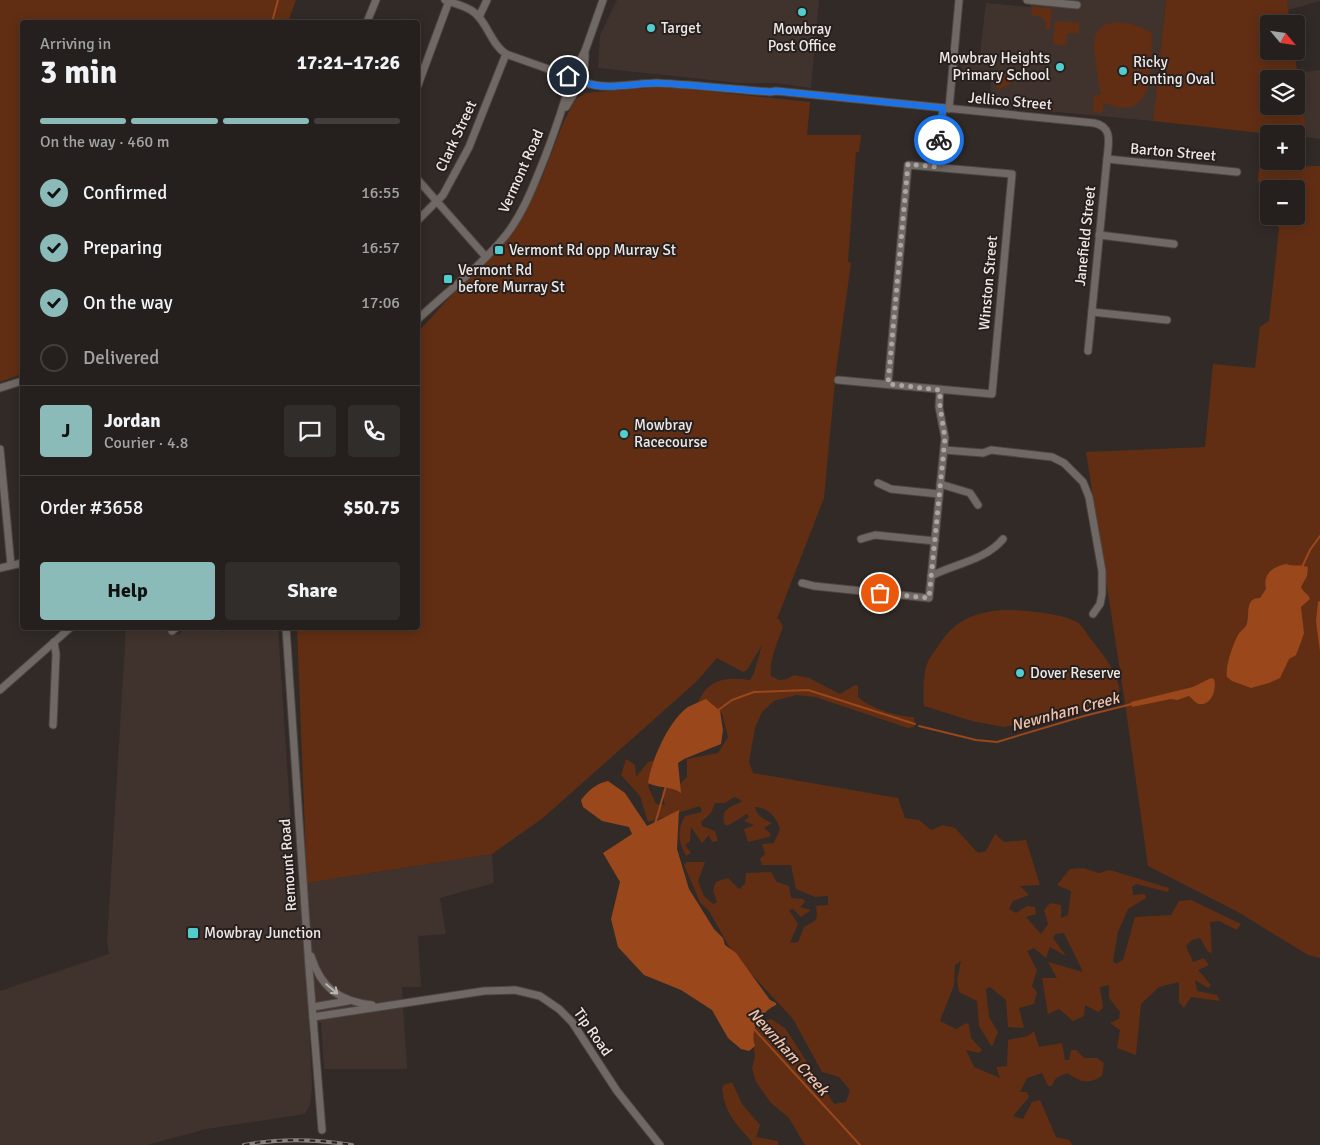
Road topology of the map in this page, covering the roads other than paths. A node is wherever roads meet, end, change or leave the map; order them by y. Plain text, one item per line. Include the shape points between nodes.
1 (376, 0) edge
2 (487, 0) edge
3 (603, 0) edge
4 (959, 0) edge
5 (1026, 0) edge
6 (447, 1) edge
7 (1077, 5) dead end
8 (479, 17) junction
9 (368, 20) edge
10 (585, 51) junction
11 (506, 54) junction
12 (575, 70) junction
13 (568, 76) junction
14 (584, 79) junction
15 (420, 80) edge
16 (569, 85) junction
17 (577, 88) junction
18 (946, 108) junction
19 (560, 116) junction
20 (1104, 126) joint
21 (1107, 159) junction
22 (936, 167) junction
23 (1236, 172) dead end
24 (420, 182) edge
25 (437, 202) junction
26 (420, 218) edge
27 (1099, 236) junction
28 (1174, 244) dead end
29 (486, 256) junction
30 (1092, 312) junction
31 (420, 316) edge
32 (1167, 320) dead end
33 (1088, 351) dead end
34 (838, 380) dead end
35 (20, 382) edge
36 (888, 384) junction
37 (0, 388) edge
38 (940, 390) junction
39 (0, 450) edge
40 (944, 450) junction
41 (878, 483) dead end
42 (940, 484) junction
43 (939, 494) junction
44 (978, 505) dead end
45 (861, 539) dead end
46 (1003, 539) dead end
47 (935, 541) junction
48 (20, 563) edge
49 (11, 565) junction
50 (0, 568) edge
51 (931, 576) junction
52 (802, 583) dead end
53 (1093, 614) dead end
54 (68, 630) edge
55 (286, 630) edge
56 (54, 642) junction
57 (0, 690) edge
58 (53, 725) dead end
59 (308, 948) junction
60 (346, 1001) junction
61 (382, 1006) junction
62 (312, 1007) junction
63 (346, 1012) junction
64 (313, 1016) junction
65 (322, 1130) dead end
66 (660, 1145) edge

1 - 9 street
2 - 8 street
3 - 10 street
4 - 18 street
5 - 7 street
6 - 8 street via 469,8
6 - 15 street
8 - 11 street via 498,48
10 - 12 street
10 - 14 street
11 - 13 street
11 - 25 street, Clark Street via 469,148
12 - 13 street
12 - 14 street
13 - 16 street, Vermont Road
14 - 17 street, Vermont Road via 581,87
14 - 18 street, Jellico Street via 590,85 605,87 656,83
16 - 17 street
16 - 19 street, Vermont Road
17 - 19 street, Vermont Road
18 - 20 street, Jellico Street via 1094,122
18 - 22 street
19 - 29 street, Vermont Road via 523,208 506,235
20 - 21 street, Janefield Street via 1108,137
21 - 23 street, Barton Street
21 - 27 street, Janefield Street
22 - 36 street via 908,164
22 - 38 street, Winston Street via 1012,174 992,394
24 - 25 street
25 - 26 street, Clark Street
25 - 29 street
27 - 28 street
27 - 30 street, Janefield Street
29 - 31 street, Vermont Road
30 - 32 street
30 - 33 street, Janefield Street
34 - 36 street
35 - 37 street
36 - 38 street
38 - 40 street
39 - 49 street
40 - 42 street
40 - 53 street via 983,453 991,450 1052,456 1083,482 1089,497 1102,571 1100,604
41 - 43 street via 891,489
42 - 43 street
42 - 44 street via 970,493
43 - 47 street
45 - 47 street via 875,535
46 - 51 street via 984,556
47 - 51 street
48 - 49 street
49 - 50 street
51 - 52 street via 929,598
54 - 56 street
55 - 59 street, Remount Road
56 - 57 street
56 - 58 street
59 -> 60 street, Tip Road via 323,982
59 - 62 street, Remount Road
60 - 61 street, Tip Road
60 - 62 street, Tip Road
60 - 63 street
61 - 63 street, Tip Road
61 - 66 street, Tip Road via 504,990 540,996 572,1022 617,1091
62 - 64 street, Remount Road
63 - 64 street, Tip Road
64 - 65 street, Remount Road

